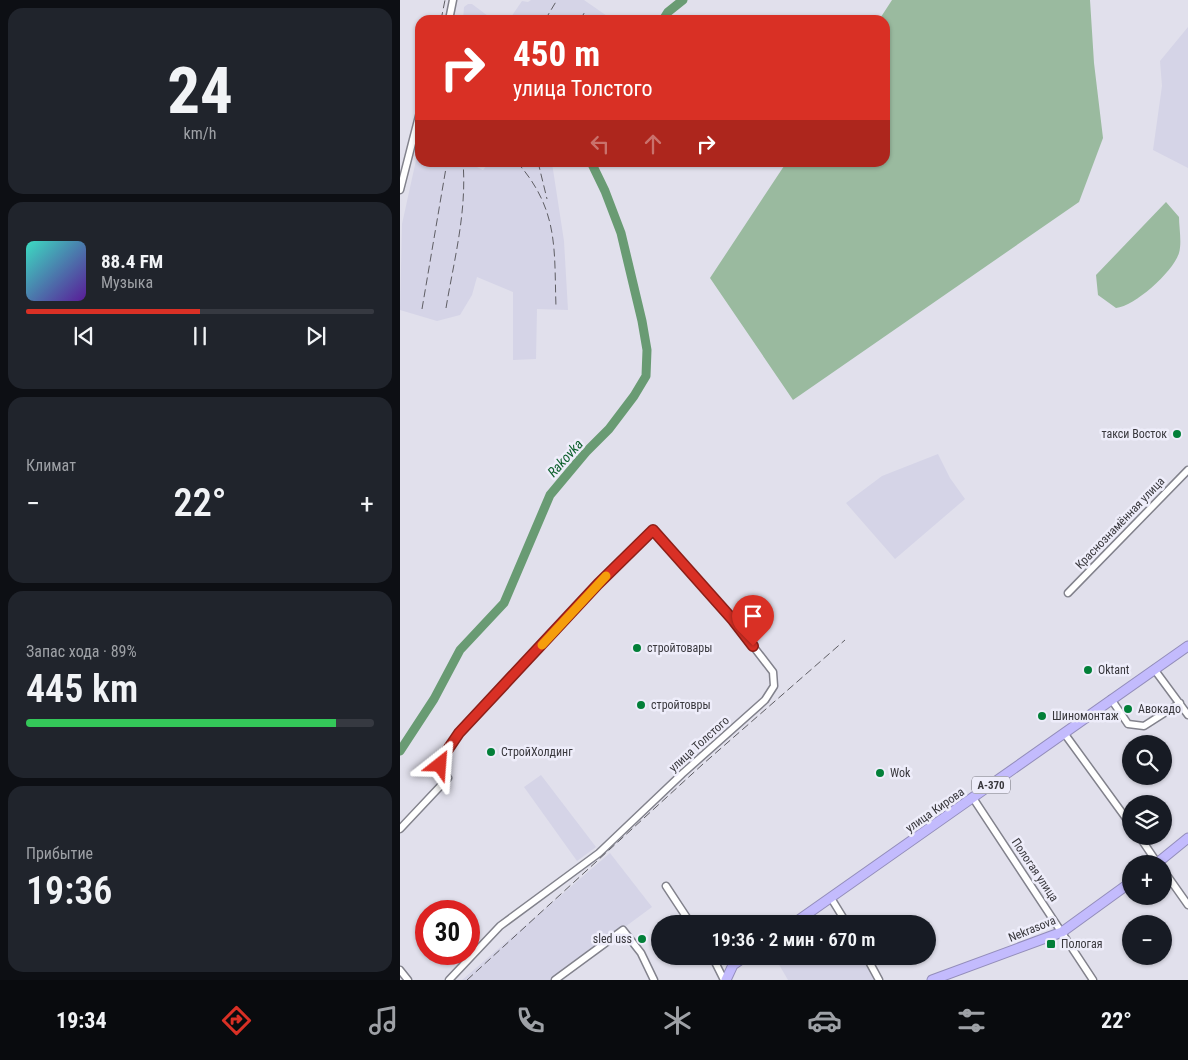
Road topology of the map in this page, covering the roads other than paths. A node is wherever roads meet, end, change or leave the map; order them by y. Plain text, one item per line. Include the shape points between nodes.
1 (453, 0) edge
2 (450, 15) edge
3 (415, 132) edge
4 (400, 190) edge
5 (1188, 470) edge
6 (1068, 593) dead end
7 (1188, 646) edge
8 (1154, 669) junction
9 (1111, 699) junction
10 (1180, 703) junction
11 (1188, 715) edge
12 (1064, 733) junction
13 (973, 798) junction
14 (1122, 813) edge
15 (400, 829) edge
16 (1188, 838) edge
17 (1167, 855) edge
18 (1172, 882) edge
19 (666, 886) dead end
20 (1122, 889) edge
21 (830, 898) junction
22 (1188, 904) edge
23 (685, 915) edge
24 (806, 915) edge
25 (840, 915) edge
26 (1062, 932) junction
27 (717, 965) edge
28 (733, 965) edge
29 (871, 965) edge
30 (400, 970) edge
31 (408, 980) edge
32 (449, 980) edge
33 (555, 980) edge
34 (654, 980) edge
35 (725, 980) edge
36 (879, 980) edge
37 (932, 980) edge
38 (1093, 980) edge

1 - 2 street
3 - 4 street
5 - 6 street, Краснознамённая улица
7 - 8 highway, улица Кирова / А-370
8 - 9 highway, улица Кирова / А-370
8 - 10 street
9 - 10 street via 1128,724 1144,726
9 - 12 highway, улица Кирова / А-370
10 - 11 street
12 - 13 highway, улица Кирова / А-370
12 - 14 street
13 - 21 highway, улица Кирова / А-370
13 - 26 street, Пологая улица
15 - 32 street, улица Толстого via 448,778 440,761 459,733 653,530 733,620 773,672 774,686 765,700 614,840 500,926
16 - 17 highway
18 - 22 street
19 - 23 street
20 - 26 highway, Nekrasova
21 - 24 highway, улица Кирова / А-370
21 - 25 street
26 - 37 highway, Nekrasova
26 - 38 street, Пологая улица
27 - 35 street
28 - 35 highway
29 - 36 street
30 - 31 street
33 - 34 street via 623,930 640,952

